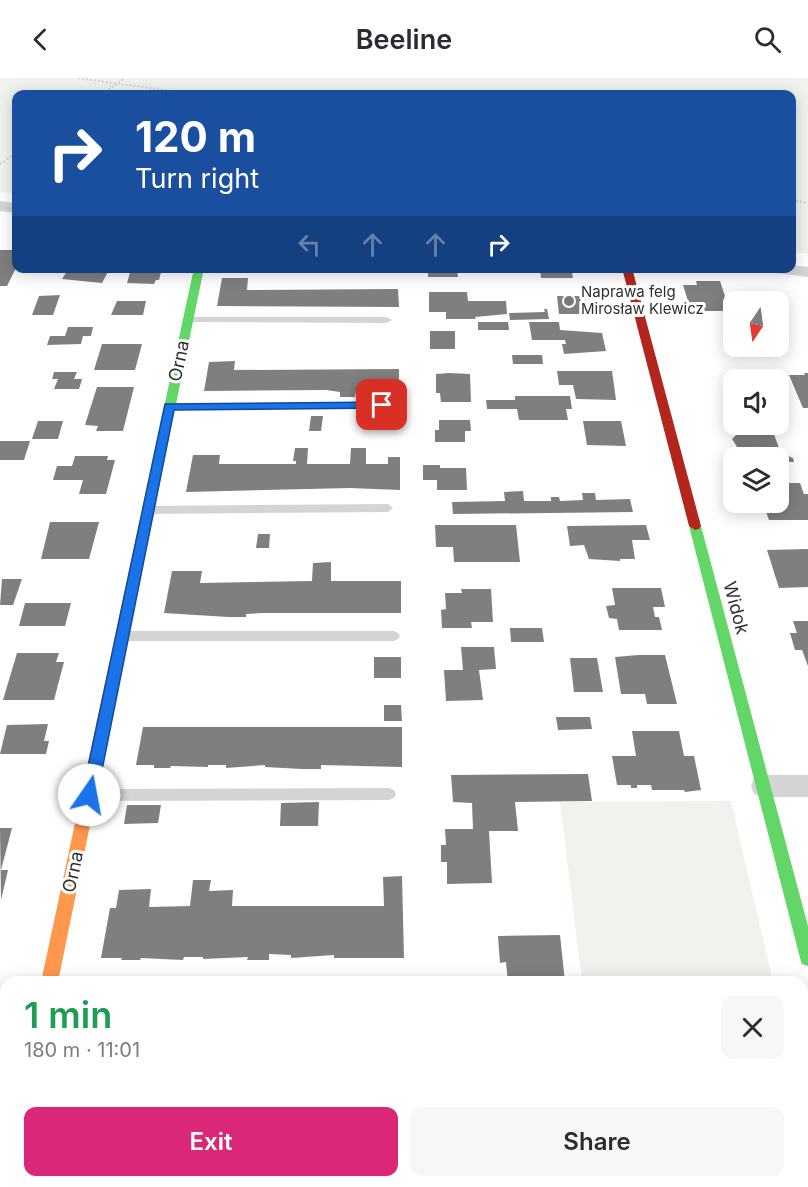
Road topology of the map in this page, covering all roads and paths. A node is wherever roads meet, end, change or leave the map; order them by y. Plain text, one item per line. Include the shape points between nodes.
1 (78, 78) edge
2 (125, 78) edge
3 (118, 84) junction
4 (108, 90) edge
5 (162, 90) edge
6 (198, 273) edge
7 (628, 273) edge
8 (188, 320) junction
9 (387, 320) dead end
10 (382, 405) dead end
11 (169, 406) junction
12 (388, 508) dead end
13 (148, 510) junction
14 (122, 636) junction
15 (394, 636) dead end
16 (764, 786) junction
17 (808, 786) edge
18 (389, 794) dead end
19 (89, 795) junction
20 (808, 957) edge
21 (50, 976) edge

1 - 3 path
2 - 3 path
3 - 4 path
3 - 5 path
6 - 8 street, Orna
7 - 16 street, Widok
8 - 9 lane
8 - 11 street, Orna
10 - 11 lane
11 - 13 street, Orna
12 - 13 lane
13 - 14 street, Orna
14 - 15 lane
14 - 19 street, Orna
16 - 17 street
16 - 20 street, Widok
18 - 19 lane
19 - 21 street, Orna

